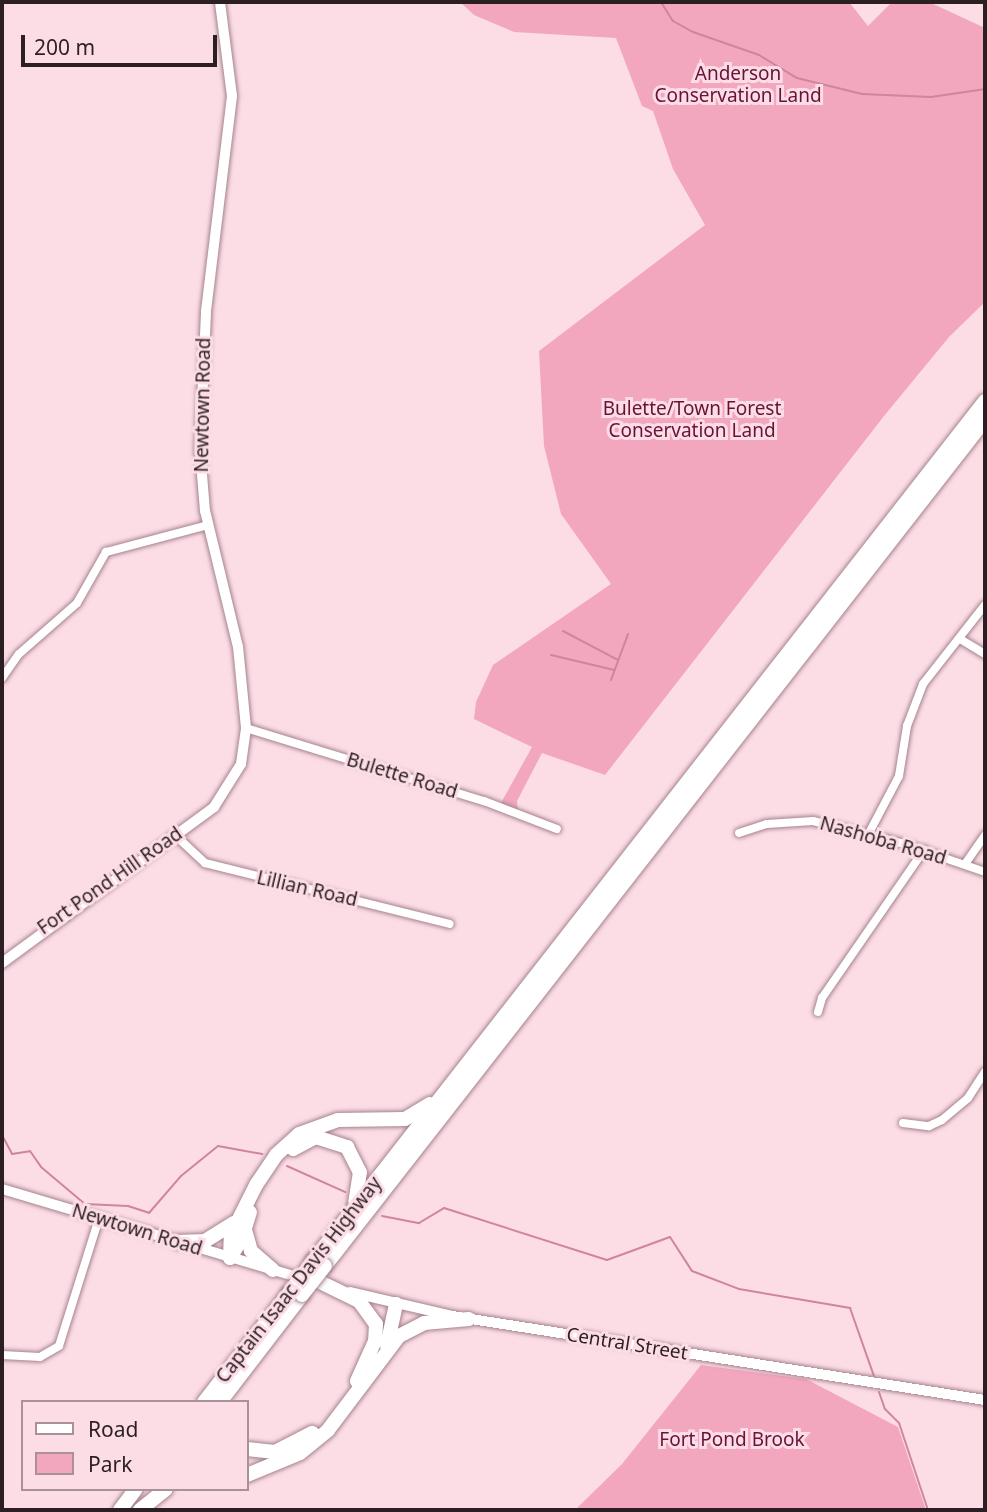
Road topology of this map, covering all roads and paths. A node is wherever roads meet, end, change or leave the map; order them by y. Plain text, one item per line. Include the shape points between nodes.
1 (220, 2) edge
2 (985, 401) edge
3 (985, 420) edge
4 (208, 524) junction
5 (985, 605) edge
6 (960, 639) junction
7 (985, 654) edge
8 (2, 678) edge
9 (246, 728) junction
10 (219, 801) joint
11 (557, 829) dead end
12 (739, 833) dead end
13 (869, 833) junction
14 (175, 835) junction
15 (985, 835) edge
16 (924, 850) junction
17 (965, 864) junction
18 (985, 872) edge
19 (450, 924) dead end
20 (2, 964) edge
21 (818, 1012) dead end
22 (985, 1072) edge
23 (447, 1090) junction
24 (904, 1124) dead end
25 (399, 1162) junction
26 (2, 1189) edge
27 (241, 1213) junction
28 (349, 1215) junction
29 (99, 1219) junction
30 (245, 1229) junction
31 (178, 1242) junction
32 (230, 1258) junction
33 (319, 1264) junction
34 (273, 1270) junction
35 (322, 1283) junction
36 (295, 1294) junction
37 (396, 1304) junction
38 (468, 1319) junction
39 (271, 1335) junction
40 (375, 1341) junction
41 (2, 1355) edge
42 (381, 1360) junction
43 (206, 1400) edge
44 (222, 1400) edge
45 (231, 1400) edge
46 (985, 1400) edge
47 (248, 1449) edge
48 (248, 1475) edge
49 (134, 1491) edge
50 (151, 1491) edge
51 (163, 1491) edge
52 (120, 1510) edge
53 (138, 1510) edge

1 - 4 street, Newtown Road via 233,83 203,365 200,450
2 - 23 highway
3 - 25 highway
4 - 8 street via 106,552 77,603 19,654
4 - 9 street, Newtown Road via 238,647
5 - 6 street
6 - 7 street
6 - 13 street via 923,684 899,776
9 - 10 street, Newtown Road via 241,764
9 - 11 street, Bulette Road via 484,801
10 - 14 street, Fort Pond Hill Road
12 - 13 street, Nashoba Road via 767,824 813,821
13 - 16 street, Nashoba Road
14 - 19 street, Lillian Road via 205,863
14 - 20 street, Fort Pond Hill Road
15 - 17 street
16 - 17 street, Nashoba Road
16 - 21 street
17 - 18 street, Nashoba Road
22 - 24 street via 968,1098 942,1119 929,1126
23 - 25 highway
23 - 27 highway via 405,1119 338,1120 299,1134 276,1155
25 - 28 highway, Captain Isaac Davis Highway
25 - 33 highway, Captain Isaac Davis Highway
26 - 29 street, Newtown Road
27 - 31 highway via 214,1237
27 - 32 highway via 231,1235
28 - 30 highway via 361,1179 358,1162 339,1141 316,1138 296,1146 272,1172
28 - 33 highway, Captain Isaac Davis Highway
29 - 31 street, Newtown Road
29 - 41 street via 59,1346 40,1357
30 - 32 highway
30 - 34 highway via 251,1251
31 - 32 street, Newtown Road
32 - 34 street, Newtown Road
33 - 36 highway, Captain Isaac Davis Highway, bridge
34 - 35 street, Central Street
35 - 37 street, Central Street
35 - 40 highway via 366,1308 376,1324
36 - 39 highway, Captain Isaac Davis Highway
36 - 43 highway, Captain Isaac Davis Highway
37 - 38 street, Central Street
37 - 40 highway
37 - 42 highway
38 - 42 highway via 414,1326 399,1336
38 - 46 street, Central Street
39 - 44 highway, Captain Isaac Davis Highway
39 - 45 highway
40 - 47 highway via 358,1379 326,1422 286,1448 262,1453
42 - 48 highway via 328,1430 300,1453
49 - 52 highway
50 - 53 highway
51 - 53 highway

